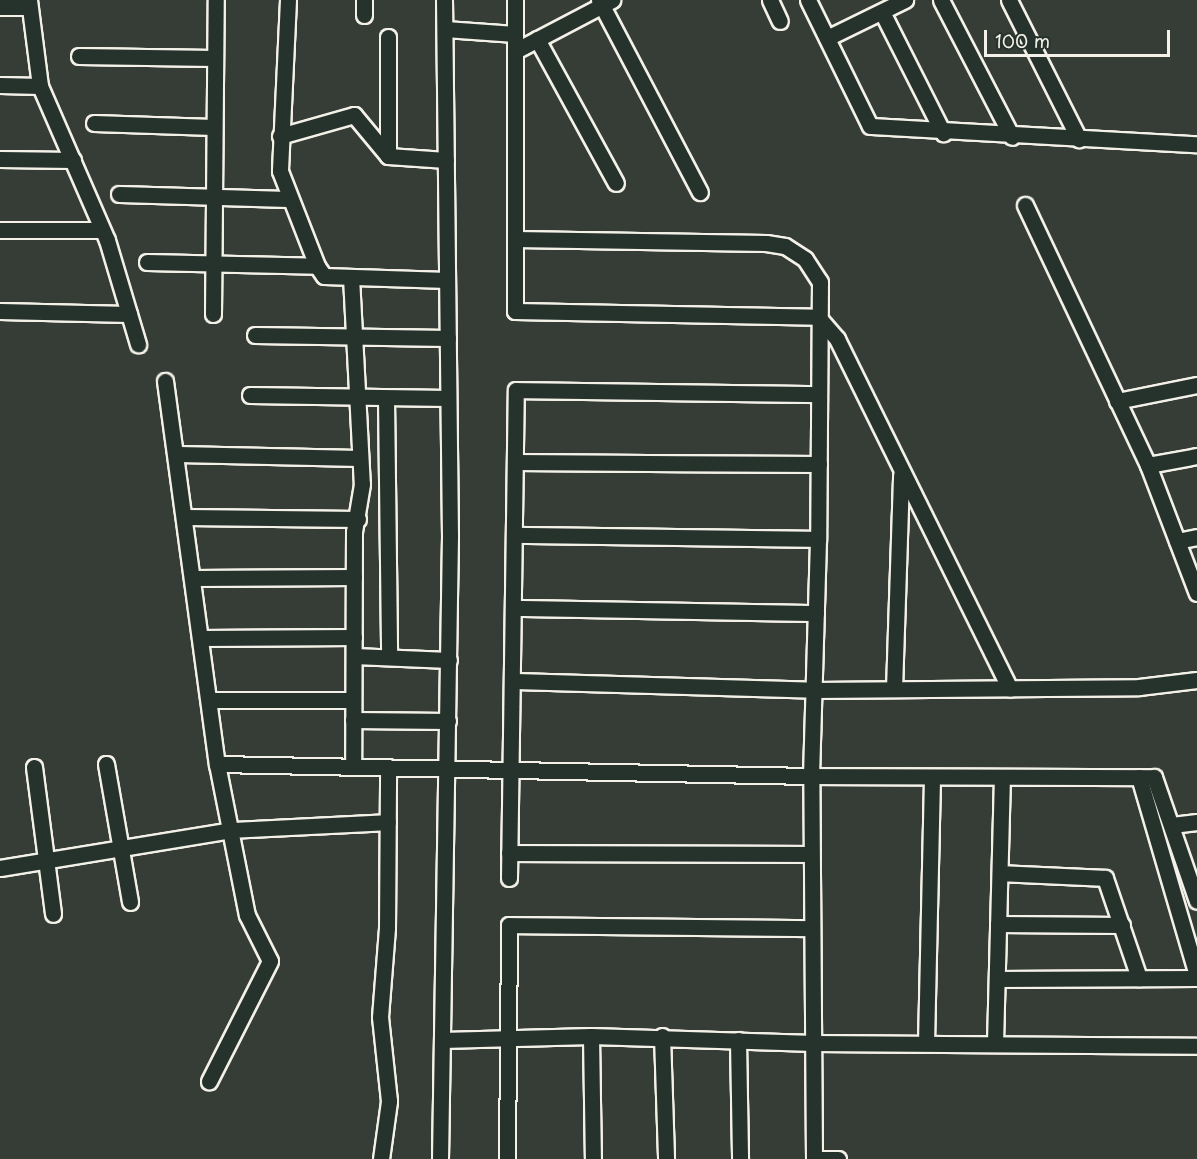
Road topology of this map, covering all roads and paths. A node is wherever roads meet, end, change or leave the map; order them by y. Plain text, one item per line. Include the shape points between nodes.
1 (216, 0) edge
2 (288, 0) edge
3 (444, 0) edge
4 (515, 0) edge
5 (770, 0) edge
6 (808, 0) edge
7 (905, 0) edge
8 (941, 0) edge
9 (1009, 0) edge
10 (605, 2) edge
11 (29, 3) edge
12 (0, 6) edge
13 (882, 12) junction
14 (780, 21) dead end
15 (444, 28) junction
16 (515, 34) junction
17 (388, 38) dead end
18 (827, 38) junction
19 (537, 39) junction
20 (515, 51) junction
21 (79, 56) dead end
22 (214, 58) junction
23 (0, 85) edge
24 (40, 86) junction
25 (94, 123) dead end
26 (213, 127) junction
27 (944, 133) junction
28 (280, 136) junction
29 (1012, 137) junction
30 (1079, 139) junction
31 (1197, 144) edge
32 (388, 156) junction
33 (0, 159) edge
34 (73, 160) junction
35 (446, 160) junction
36 (616, 183) dead end
37 (700, 192) dead end
38 (119, 194) dead end
39 (213, 197) junction
40 (288, 199) junction
41 (1025, 205) dead end
42 (0, 230) edge
43 (102, 230) junction
44 (515, 239) junction
45 (147, 262) dead end
46 (213, 263) junction
47 (317, 266) junction
48 (351, 277) junction
49 (447, 280) junction
50 (0, 310) edge
51 (129, 314) junction
52 (213, 314) dead end
53 (818, 317) junction
54 (255, 335) dead end
55 (353, 338) junction
56 (448, 338) junction
57 (138, 344) dead end
58 (165, 381) dead end
59 (1197, 385) edge
60 (819, 394) junction
61 (250, 395) dead end
62 (356, 398) junction
63 (386, 398) junction
64 (448, 398) junction
65 (1117, 401) junction
66 (178, 454) junction
67 (1197, 456) edge
68 (359, 458) junction
69 (514, 462) junction
70 (819, 464) junction
71 (1148, 465) junction
72 (901, 472) junction
73 (186, 517) junction
74 (358, 519) junction
75 (516, 535) junction
76 (1197, 537) edge
77 (818, 539) junction
78 (1177, 541) junction
79 (354, 577) junction
80 (195, 578) junction
81 (1197, 593) edge
82 (516, 608) junction
83 (816, 613) junction
84 (354, 637) junction
85 (202, 638) junction
86 (354, 656) junction
87 (389, 657) junction
88 (449, 660) junction
89 (1197, 680) edge
90 (515, 681) junction
91 (894, 689) junction
92 (1010, 689) junction
93 (814, 690) junction
94 (210, 700) junction
95 (354, 700) junction
96 (353, 720) junction
97 (448, 720) junction
98 (106, 764) dead end
99 (217, 765) junction
100 (353, 766) junction
101 (34, 767) dead end
102 (388, 767) junction
103 (448, 768) junction
104 (513, 770) junction
105 (811, 777) junction
106 (932, 777) junction
107 (1002, 777) junction
108 (1139, 777) junction
109 (388, 822) junction
110 (1197, 822) edge
111 (1172, 825) junction
112 (231, 830) junction
113 (121, 849) junction
114 (509, 853) junction
115 (811, 854) junction
116 (46, 862) junction
117 (0, 868) edge
118 (1000, 873) junction
119 (509, 878) dead end
120 (1197, 901) edge
121 (130, 902) dead end
122 (53, 914) dead end
123 (998, 924) junction
124 (1122, 925) junction
125 (811, 928) junction
126 (1197, 977) edge
127 (1139, 978) junction
128 (997, 979) junction
129 (591, 1036) junction
130 (662, 1036) junction
131 (508, 1039) junction
132 (442, 1040) junction
133 (738, 1040) junction
134 (814, 1043) junction
135 (926, 1043) junction
136 (995, 1043) junction
137 (1197, 1046) edge
138 (209, 1081) dead end
139 (381, 1159) edge
140 (440, 1159) edge
141 (507, 1159) edge
142 (593, 1159) edge
143 (666, 1159) edge
144 (740, 1159) edge
145 (814, 1159) edge
146 (837, 1159) edge

1 - 22 street
2 - 28 street
3 - 15 street
4 - 16 street
5 - 14 street
6 - 18 street
7 - 13 street
8 - 29 street
9 - 30 street
10 - 19 street
10 - 37 street
11 - 12 street
11 - 24 street
13 - 18 street
13 - 27 street
15 - 16 street
15 - 35 street
16 - 20 street
17 - 32 street
18 - 27 street via 870,126
19 - 20 street
19 - 36 street
20 - 44 street
21 - 22 street
22 - 26 street
23 - 24 street
24 - 34 street
25 - 26 street
26 - 39 street
27 - 29 street
28 - 32 street via 354,115
28 - 40 street via 280,171
29 - 30 street
30 - 31 street
32 - 35 street
33 - 34 street
34 - 43 street
35 - 49 street
38 - 39 street
39 - 40 street
39 - 46 street
40 - 47 street
41 - 65 street
42 - 43 street
43 - 51 street
44 - 53 street via 785,246 817,273
44 - 53 street via 515,311
45 - 46 street
46 - 47 street
46 - 52 street
47 - 48 street via 324,276
48 - 49 street
48 - 55 street
49 - 56 street
50 - 51 street
51 - 57 street
53 - 60 street
53 - 72 street via 837,339
54 - 55 street
55 - 56 street
55 - 62 street
56 - 64 street
58 - 66 street
59 - 65 street
60 - 69 street via 516,390
60 - 70 street
61 - 62 street
62 - 63 street
62 - 68 street
63 - 64 street
63 - 87 street
64 - 88 street
65 - 71 street
66 - 68 street
66 - 73 street
67 - 71 street
68 - 74 street
69 - 70 street
69 - 75 street
70 - 77 street
71 - 78 street
72 - 91 street
72 - 92 street
73 - 74 street
73 - 80 street
74 - 79 street
75 - 77 street
75 - 82 street
76 - 78 street
77 - 83 street
78 - 81 street
79 - 80 street
79 - 84 street
80 - 85 street
82 - 83 street
82 - 90 street
83 - 93 street
84 - 85 street
84 - 86 street
85 - 94 street
86 - 87 street
86 - 95 street
87 - 88 street
88 - 97 street
89 - 92 street via 1139,687
90 - 93 street
90 - 104 street
91 - 92 street
91 - 93 street
93 - 105 street
94 - 95 street
94 - 99 street
95 - 96 street
96 - 97 street
96 - 100 street
97 - 103 street
98 - 113 street
99 - 100 street
99 - 112 street
100 - 102 street
101 - 116 street
102 - 103 street
102 - 109 street
103 - 104 street
103 - 132 street
104 - 105 street
104 - 114 street
105 - 106 street
105 - 115 street
106 - 107 street
106 - 135 street
107 - 108 street
107 - 118 street
108 - 111 street via 1154,777 1159,784
108 - 126 street
109 - 112 street
109 - 139 street via 387,928 380,1017 389,1101
110 - 111 street
111 - 120 street
112 - 113 street
112 - 138 street via 247,915 270,961
113 - 116 street
113 - 121 street
114 - 115 street
114 - 119 street
115 - 125 street
116 - 117 street
116 - 122 street
118 - 123 street
118 - 124 street via 1105,878
123 - 124 street
123 - 128 street
124 - 127 street
125 - 131 street via 509,925
125 - 134 street
126 - 127 street
127 - 128 street
128 - 136 street
129 - 130 street
129 - 131 street
129 - 142 street
130 - 133 street
130 - 143 street
131 - 132 street
131 - 141 street
132 - 140 street
133 - 134 street
133 - 144 street
134 - 135 street
134 - 145 street
135 - 136 street
136 - 137 street
145 - 146 street

